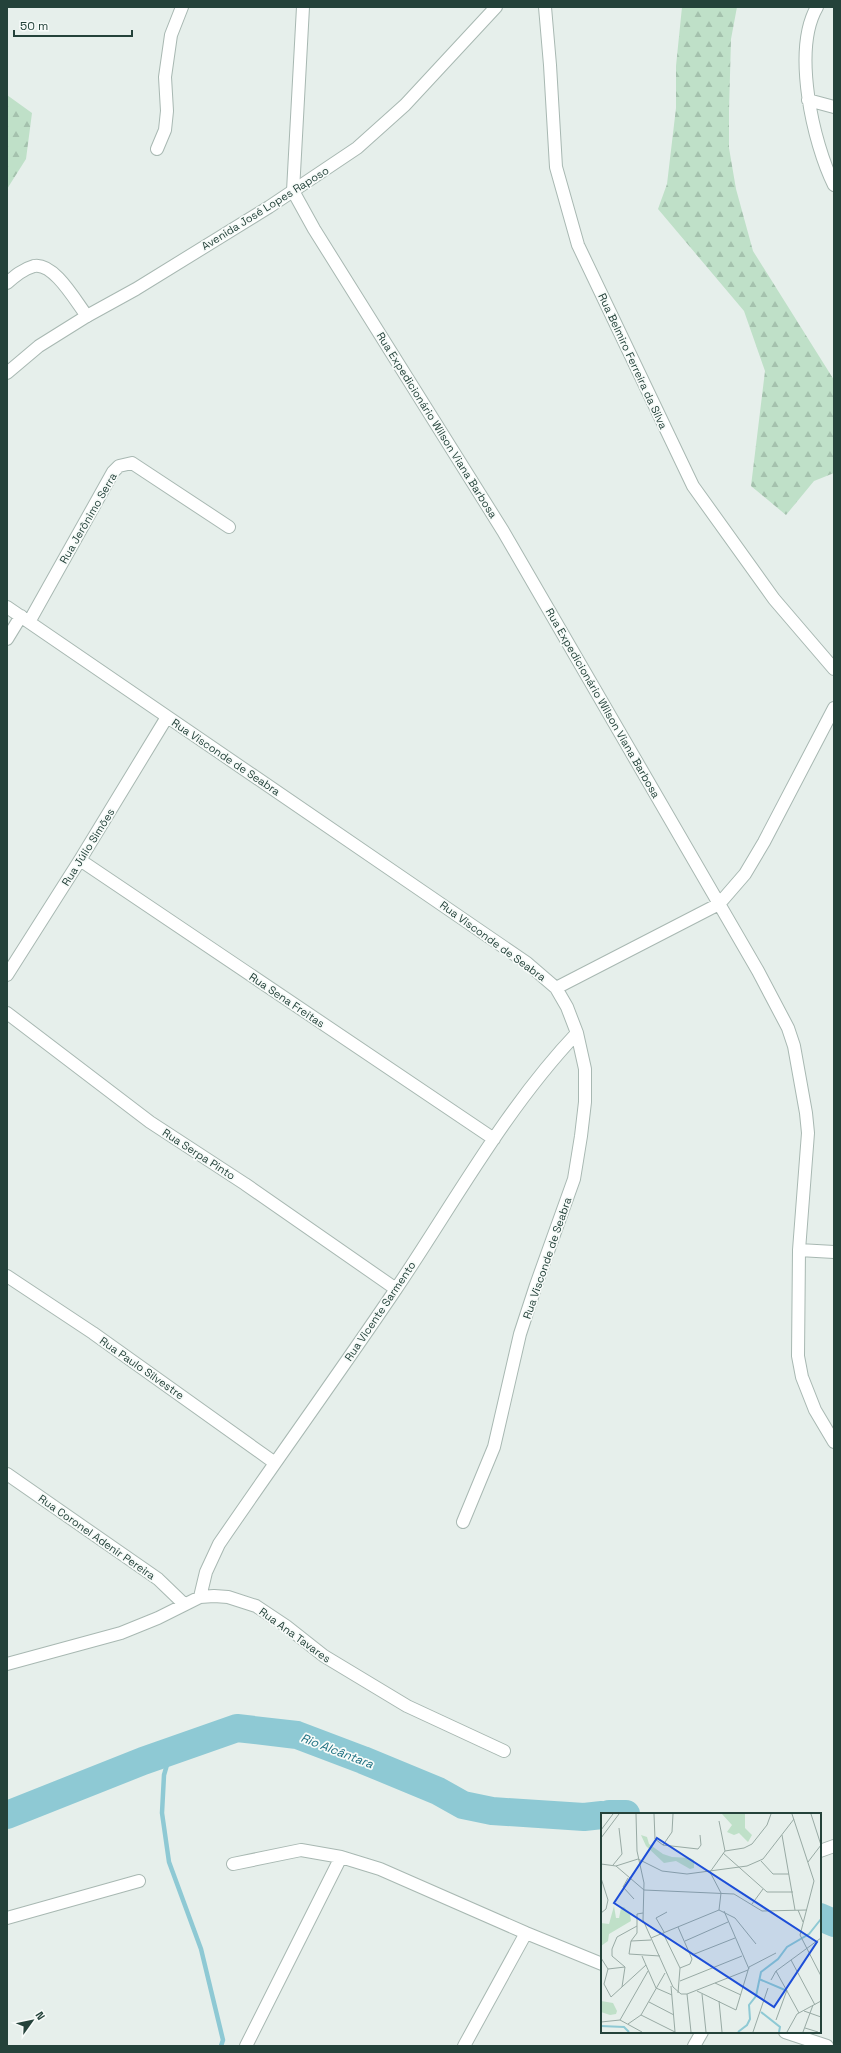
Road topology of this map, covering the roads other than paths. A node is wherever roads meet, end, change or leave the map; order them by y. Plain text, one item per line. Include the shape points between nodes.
1 (182, 7) edge
2 (303, 7) edge
3 (496, 7) edge
4 (545, 7) edge
5 (817, 7) edge
6 (808, 100) junction
7 (834, 107) edge
8 (157, 149) dead end
9 (834, 185) edge
10 (293, 191) junction
11 (7, 283) edge
12 (87, 316) junction
13 (7, 373) edge
14 (229, 527) dead end
15 (7, 607) edge
16 (25, 619) junction
17 (7, 639) edge
18 (834, 669) edge
19 (834, 708) edge
20 (167, 717) junction
21 (80, 860) junction
22 (719, 904) junction
23 (7, 975) edge
24 (556, 988) junction
25 (7, 1013) edge
26 (576, 1033) junction
27 (494, 1139) junction
28 (799, 1250) junction
29 (834, 1252) edge
30 (7, 1276) edge
31 (396, 1289) junction
32 (834, 1442) edge
33 (275, 1462) junction
34 (7, 1474) edge
35 (463, 1522) dead end
36 (200, 1597) junction
37 (184, 1604) junction
38 (7, 1664) edge
39 (504, 1751) dead end
40 (834, 1846) edge
41 (821, 1851) edge
42 (341, 1857) junction
43 (233, 1864) dead end
44 (139, 1881) dead end
45 (7, 1918) edge
46 (526, 1933) junction
47 (601, 1964) edge
48 (701, 2033) edge
49 (788, 2033) edge
50 (246, 2046) edge
51 (464, 2046) edge
52 (694, 2046) edge
53 (827, 2046) edge

1 - 8 street via 171,35 165,77 165,130
2 - 10 street
3 - 10 street, Avenida José Lopes Raposo via 405,105 357,148
4 - 18 street, Rua Belmiro Ferreira da Silva via 556,167 578,245 693,486 774,599
5 - 6 street via 806,41
6 - 7 street
6 - 9 street via 824,164
10 - 12 street, Avenida José Lopes Raposo via 136,289
10 - 22 street, Rua Expedicionário Wilson Viana Barbosa via 314,229 503,531
11 - 12 street via 22,271 35,266 46,268 55,274
12 - 13 street, Avenida José Lopes Raposo via 39,346
14 - 16 street, Rua Jerônimo Serra via 132,463 119,466
15 - 16 street, Rua Visconde de Seabra
16 - 17 street, Rua Jerônimo Serra
16 - 20 street, Rua Visconde de Seabra
19 - 22 street via 745,874
20 - 21 street, Rua Júlio Simões
20 - 24 street, Rua Visconde de Seabra via 527,963
21 - 23 street, Rua Júlio Simões
21 - 27 street, Rua Sena Freitas
22 - 24 street
22 - 28 street, Rua Expedicionário Wilson Viana Barbosa via 758,971 788,1028 794,1046 808,1133
24 - 26 street, Rua Visconde de Seabra via 567,1007
25 - 31 street, Rua Serpa Pinto via 150,1122 245,1184
26 - 27 street, Rua Vicente Sarmento via 550,1061
26 - 35 street, Rua Visconde de Seabra via 585,1069 585,1102 574,1179 520,1334 494,1447
27 - 31 street, Rua Vicente Sarmento
28 - 29 street
28 - 32 street, Rua Expedicionário Wilson Viana Barbosa via 798,1356 802,1377 815,1410
30 - 33 street, Rua Paulo Silvestre via 93,1333
31 - 33 street, Rua Vicente Sarmento
33 - 36 street, Rua Vicente Sarmento via 219,1544 206,1572
34 - 37 street, Rua Coronel Adenir Pereira via 158,1579
36 - 37 street, Rua Ana Tavares
36 - 39 street, Rua Ana Tavares via 228,1597 256,1606 342,1668 414,1709
37 - 38 street, Rua Ana Tavares via 121,1633
40 - 41 street
42 - 43 street via 302,1850
42 - 46 street via 380,1869
42 - 50 street
44 - 45 street
46 - 47 street
46 - 51 street
48 - 52 street
49 - 53 street

